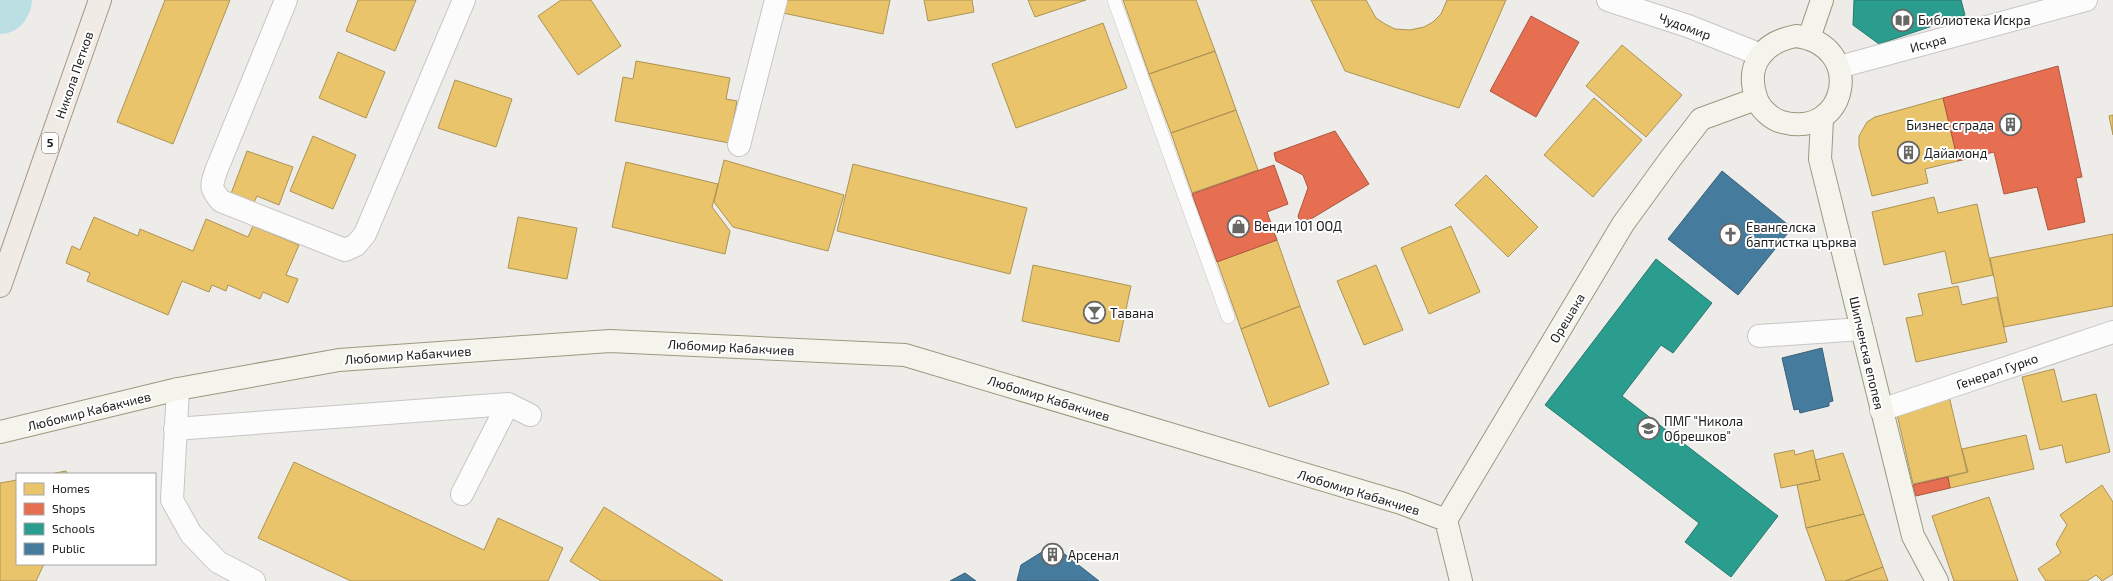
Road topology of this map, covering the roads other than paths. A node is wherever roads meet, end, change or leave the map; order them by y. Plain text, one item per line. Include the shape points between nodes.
1 (100, 0) edge
2 (286, 0) edge
3 (464, 0) edge
4 (776, 0) edge
5 (1114, 0) edge
6 (1608, 0) edge
7 (1822, 0) edge
8 (2086, 0) edge
9 (1810, 38) junction
10 (1760, 55) junction
11 (1839, 67) junction
12 (1756, 99) junction
13 (1822, 119) junction
14 (739, 145) dead end
15 (0, 286) edge
16 (1228, 317) dead end
17 (1862, 329) junction
18 (2113, 332) edge
19 (1759, 336) dead end
20 (178, 389) junction
21 (508, 404) junction
22 (1881, 410) junction
23 (530, 415) dead end
24 (174, 429) junction
25 (0, 432) edge
26 (462, 494) dead end
27 (1446, 520) junction
28 (254, 581) edge
29 (1461, 581) edge
30 (1937, 581) edge

1 - 15 main road, Никола Петков / 5
2 - 3 street via 216,171 212,184 213,191 221,201 345,250 356,246 365,234
4 - 14 street
5 - 16 lane
6 - 10 street, Чудомир via 1688,26
7 - 9 street
8 - 11 street, Искра
9 - 10 street via 1796,36 1782,39 1770,45
9 - 11 street via 1822,44 1832,54
10 - 12 street via 1754,69
11 - 13 street via 1839,95
12 - 13 street via 1765,112 1778,121 1793,125
12 - 27 street, Орешака via 1701,119 1671,158 1623,224
13 - 17 street, Шипченска епопея via 1820,160
17 - 19 street
17 - 22 street, Шипченска епопея
18 - 22 street, Генерал Гурко
20 - 24 street
20 - 25 street, Любомир Кабакчиев
20 - 27 street, Любомир Кабакчиев via 339,360 610,341 905,355 1393,501
21 - 23 street
21 - 24 street
21 - 26 street
22 - 30 street, Шипченска епопея via 1913,536
24 - 28 street via 172,500 191,534 218,562
27 - 29 street

